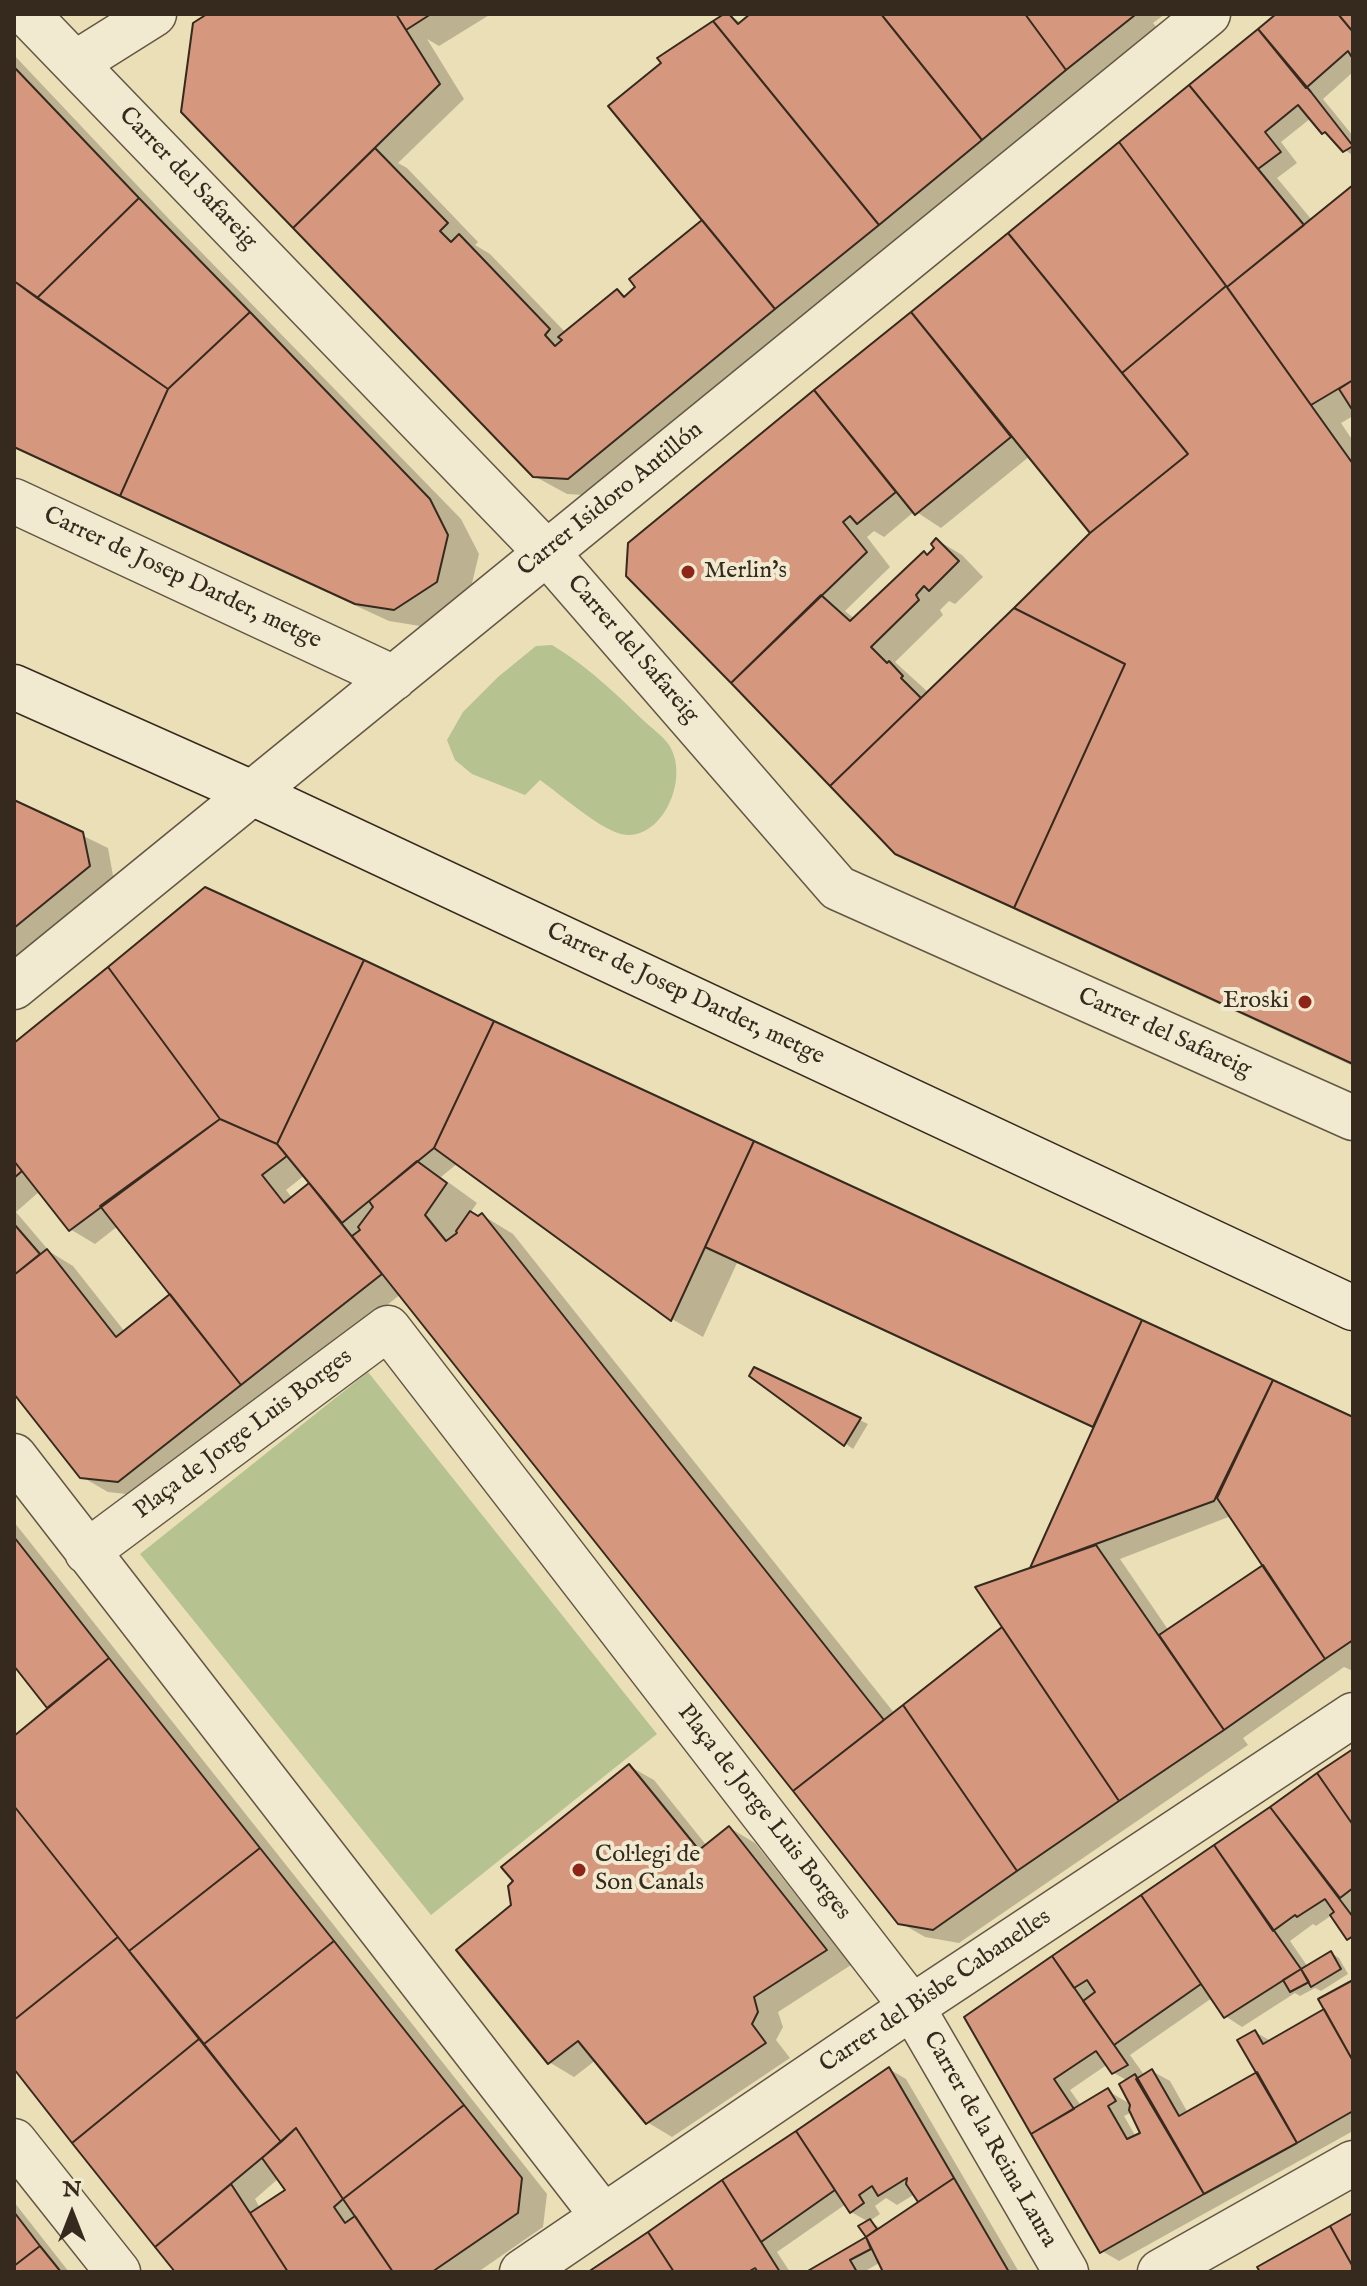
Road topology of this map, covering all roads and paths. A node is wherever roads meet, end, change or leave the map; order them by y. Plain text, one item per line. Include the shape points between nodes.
1 (27, 14) edge
2 (154, 14) edge
3 (1208, 14) edge
4 (76, 63) junction
5 (14, 501) edge
6 (547, 553) junction
7 (394, 678) junction
8 (14, 687) edge
9 (252, 793) junction
10 (14, 987) edge
11 (1353, 1118) edge
12 (1353, 1308) edge
13 (14, 1456) edge
14 (87, 1552) junction
15 (1353, 1715) edge
16 (912, 2007) junction
17 (14, 2141) edge
18 (1353, 2163) edge
19 (603, 2216) junction
20 (118, 2272) edge
21 (522, 2272) edge
22 (1066, 2272) edge
23 (1160, 2272) edge

1 - 4 street, Carrer del Safareig
2 - 4 street
3 - 6 street, Carrer Isidoro Antillón
4 - 6 street, Carrer del Safareig
5 - 7 street, Carrer de Josep Darder, metge
6 - 7 street, Carrer Isidoro Antillón
6 - 11 street, Carrer del Safareig via 838,888
7 - 9 street, Carrer Isidoro Antillón
8 - 9 street, Carrer de Josep Darder, metge
9 - 10 street, Carrer Isidoro Antillón
9 - 12 street, Carrer de Josep Darder, metge
13 - 14 street
14 - 16 street, Plaça de Jorge Luis Borges via 388,1328
14 - 19 street
15 - 16 street, Carrer del Bisbe Cabanelles
16 - 19 street, Carrer del Bisbe Cabanelles
16 - 22 street, Carrer de la Reina Laura
17 - 20 street
18 - 23 street
19 - 21 street, Carrer del Bisbe Cabanelles

